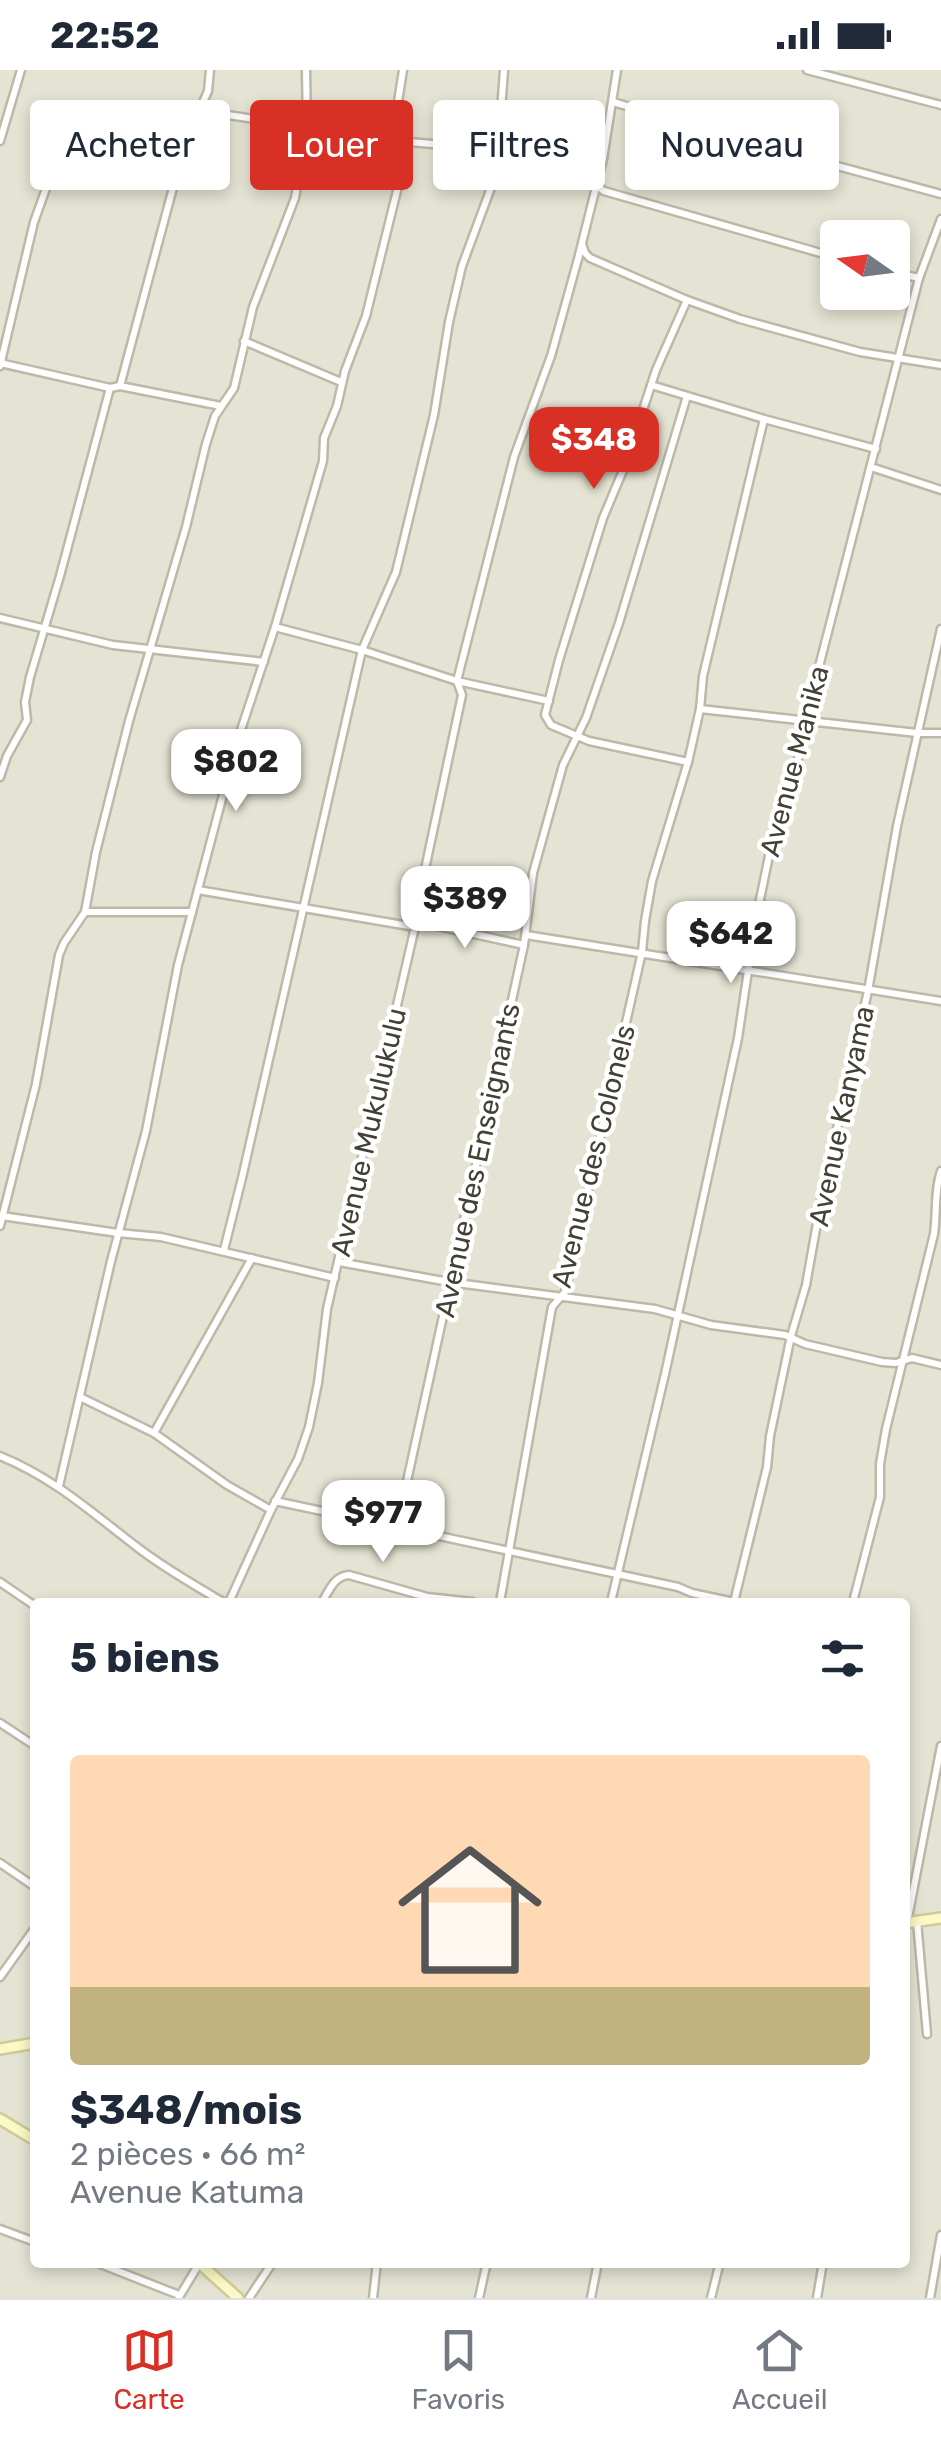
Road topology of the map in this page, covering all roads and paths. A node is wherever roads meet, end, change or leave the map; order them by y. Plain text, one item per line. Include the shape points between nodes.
1 (21, 70) edge
2 (210, 70) edge
3 (306, 70) edge
4 (403, 70) edge
5 (504, 70) edge
6 (617, 70) edge
7 (807, 70) edge
8 (205, 100) edge
9 (307, 100) edge
10 (398, 100) edge
11 (502, 100) edge
12 (613, 102) junction
13 (941, 104) edge
14 (0, 142) edge
15 (605, 143) edge
16 (45, 190) edge
17 (172, 190) edge
18 (296, 190) edge
19 (397, 190) edge
20 (491, 190) edge
21 (596, 190) edge
22 (603, 190) edge
23 (941, 194) edge
24 (941, 219) edge
25 (581, 242) junction
26 (820, 253) edge
27 (910, 276) edge
28 (919, 278) junction
29 (687, 300) junction
30 (244, 341) junction
31 (899, 360) junction
32 (0, 364) edge
33 (941, 365) edge
34 (341, 382) junction
35 (651, 385) junction
36 (120, 386) junction
37 (110, 388) junction
38 (687, 396) junction
39 (220, 406) junction
40 (764, 419) junction
41 (876, 449) junction
42 (871, 467) junction
43 (941, 490) edge
44 (0, 618) edge
45 (275, 627) junction
46 (941, 629) edge
47 (42, 630) junction
48 (150, 650) junction
49 (362, 650) junction
50 (264, 662) junction
51 (458, 680) junction
52 (549, 701) junction
53 (700, 710) junction
54 (806, 720) junction
55 (941, 733) edge
56 (917, 734) junction
57 (576, 736) junction
58 (688, 762) junction
59 (0, 777) edge
60 (198, 890) junction
61 (303, 908) junction
62 (85, 912) junction
63 (192, 912) junction
64 (414, 924) junction
65 (526, 935) junction
66 (524, 945) junction
67 (642, 952) junction
68 (749, 970) junction
69 (868, 991) junction
70 (941, 1001) edge
71 (941, 1171) edge
72 (1, 1215) edge
73 (0, 1226) edge
74 (118, 1234) junction
75 (224, 1250) junction
76 (252, 1258) junction
77 (339, 1262) junction
78 (335, 1278) junction
79 (449, 1282) junction
80 (561, 1297) junction
81 (677, 1315) junction
82 (791, 1336) junction
83 (902, 1361) junction
84 (941, 1365) edge
85 (80, 1397) junction
86 (154, 1433) junction
87 (0, 1456) edge
88 (59, 1486) junction
89 (276, 1502) junction
90 (271, 1510) junction
91 (397, 1527) junction
92 (508, 1550) junction
93 (618, 1574) junction
94 (0, 1582) edge
95 (219, 1598) edge
96 (228, 1598) edge
97 (324, 1598) edge
98 (435, 1598) edge
99 (501, 1598) edge
100 (613, 1598) edge
101 (717, 1598) edge
102 (735, 1598) edge
103 (855, 1598) edge
104 (30, 1603) edge
105 (0, 1722) edge
106 (30, 1743) edge
107 (941, 1746) edge
108 (0, 1863) edge
109 (30, 1884) edge
110 (941, 1918) edge
111 (910, 1922) edge
112 (30, 1935) edge
113 (0, 1977) edge
114 (927, 2034) dead end
115 (30, 2044) edge
116 (0, 2049) edge
117 (0, 2119) edge
118 (30, 2137) edge
119 (0, 2229) edge
120 (941, 2234) edge
121 (30, 2240) edge
122 (110, 2268) edge
123 (195, 2268) edge
124 (204, 2268) edge
125 (270, 2268) edge
126 (377, 2268) edge
127 (486, 2268) edge
128 (597, 2268) edge
129 (718, 2268) edge
130 (822, 2268) edge
131 (179, 2296) edge
132 (238, 2298) edge
133 (249, 2298) edge
134 (373, 2298) edge
135 (479, 2298) edge
136 (591, 2298) edge
137 (711, 2298) edge
138 (817, 2298) edge
139 (930, 2298) edge

1 - 14 street
2 - 8 street
3 - 9 street
4 - 10 street
5 - 11 street
6 - 12 street, Avenue Mukulukulu
7 - 13 street
12 - 15 street, Avenue Mukulukulu
12 - 23 street
16 - 32 street
17 - 36 street
18 - 30 street
19 - 34 street via 366,316
20 - 49 street via 462,266 396,572
21 - 25 street, Avenue Mukulukulu
22 - 26 street
24 - 28 street, Avenue Manika
25 - 29 street via 590,258
25 - 51 street, Avenue Mukulukulu via 514,456
27 - 28 street
28 - 31 street, Avenue Manika
29 - 31 street
29 - 35 street
30 - 34 street
30 - 39 street via 234,388
31 - 33 street
31 - 41 street, Avenue Manika
32 - 37 street
34 - 45 street
35 - 38 street
35 - 52 street
36 - 37 street
36 - 39 street
37 - 47 street
38 - 40 street
38 - 57 street, Avenue des Enseignants via 620,623
39 - 48 street
40 - 41 street
40 - 53 street, Avenue des Colonels
41 - 42 street, Avenue Manika
42 - 43 street
42 - 54 street, Avenue Manika
44 - 47 street
45 - 49 street
45 - 50 street
46 - 56 street, Avenue Kanyama
47 - 48 street
47 - 59 street via 27,720
48 - 50 street
48 - 62 street
49 - 51 street
49 - 61 street
50 - 60 street
51 - 52 street
51 - 64 street, Avenue Mukulukulu via 462,695
52 - 57 street via 548,722
53 - 54 street
53 - 58 street, Avenue des Colonels
54 - 56 street
54 - 68 street, Avenue Manika via 771,846
55 - 56 street
56 - 69 street, Avenue Kanyama
57 - 58 street
57 - 65 street, Avenue des Enseignants via 533,873
58 - 67 street, Avenue des Colonels via 652,881
60 - 61 street
60 - 63 street
61 - 64 street
61 - 75 street
62 - 63 street
62 - 72 street via 59,955 28,1122
63 - 74 street
64 - 66 street
64 - 77 street, Avenue Mukulukulu
65 - 66 street, Avenue des Enseignants
65 - 67 street
66 - 79 street, Avenue des Enseignants
67 - 68 street
67 - 80 street, Avenue des Colonels
68 - 69 street
68 - 81 street, Avenue Manika
69 - 70 street
69 - 82 street, Avenue Kanyama
71 - 83 street via 934,1234
72 - 73 street
72 - 74 street
74 - 75 street
74 - 85 street
75 - 76 street
76 - 78 street
76 - 86 street
77 - 78 street, Avenue Mukulukulu
77 - 79 street
78 - 89 street, Avenue Mukulukulu via 309,1427
79 - 80 street
79 - 91 street, Avenue des Enseignants
80 - 81 street
80 - 92 street, Avenue des Colonels via 552,1307
81 - 82 street
81 - 93 street, Avenue Manika
82 - 83 street via 866,1359
82 - 102 street, Avenue Kanyama
83 - 84 street
83 - 103 street
85 - 86 street
85 - 88 street
86 - 90 street
87 - 88 street
88 - 95 street via 145,1554
89 - 90 street, Avenue Mukulukulu
89 - 91 street
90 - 96 street, Avenue Mukulukulu
91 - 92 street
92 - 93 street
92 - 99 street, Avenue des Colonels
93 - 100 street, Avenue Manika
93 - 101 street
94 - 104 street
97 - 98 street via 335,1581 349,1575
105 - 106 street
107 - 111 street
108 - 109 street
110 - 111 street
111 - 114 street
112 - 113 street
115 - 116 street
117 - 118 street
119 - 121 street
120 - 139 street
122 - 131 street
123 - 131 street
124 - 132 street
125 - 133 street
126 - 134 street
127 - 135 street
128 - 136 street
129 - 137 street
130 - 138 street

